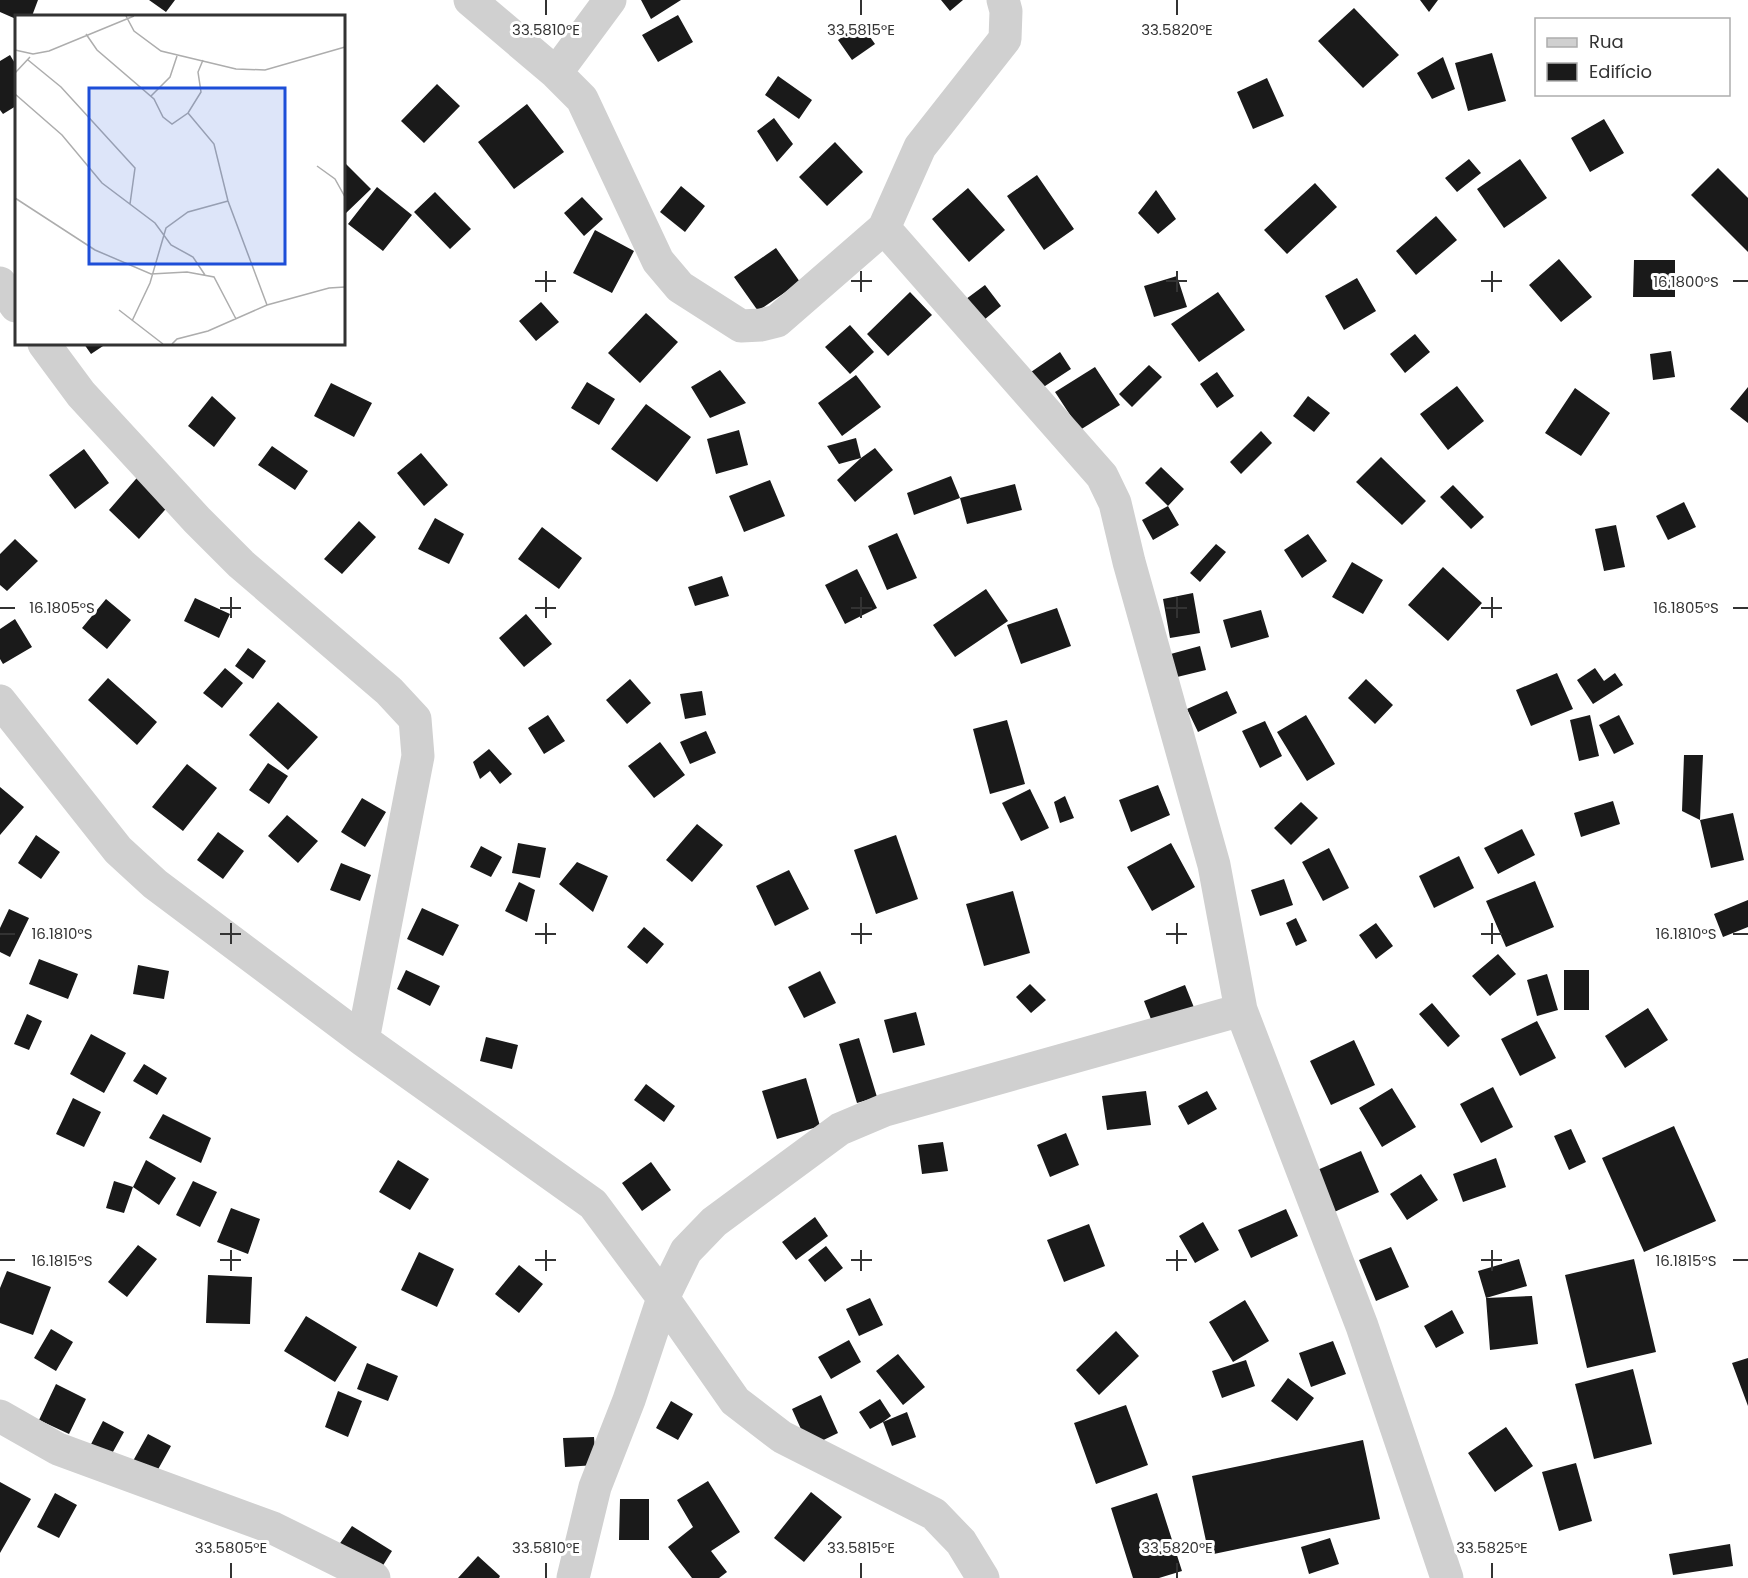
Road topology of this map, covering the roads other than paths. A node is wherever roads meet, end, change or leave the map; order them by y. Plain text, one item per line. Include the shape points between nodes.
1 (470, 0) edge
2 (610, 0) edge
3 (1003, 0) edge
4 (556, 72) junction
5 (884, 228) junction
6 (0, 283) edge
7 (15, 305) edge
8 (45, 345) edge
9 (0, 701) edge
10 (1241, 1010) junction
11 (363, 1040) junction
12 (663, 1298) junction
13 (0, 1416) edge
14 (374, 1578) edge
15 (573, 1578) edge
16 (983, 1578) edge
17 (1447, 1578) edge

1 - 4 street
2 - 4 street
3 - 5 street via 1005,39 921,147
4 - 5 street via 582,99 658,261 680,287 741,326 777,321
5 - 10 street via 1102,477 1115,503 1214,866
6 - 7 street
8 - 11 street via 81,394 197,520 241,564 389,691 415,719 418,756
9 - 11 street via 118,850 155,884
10 - 12 street via 885,1110 840,1129 714,1222 686,1251
10 - 17 street via 1362,1326
11 - 12 street via 592,1204
12 - 15 street via 595,1487
12 - 16 street via 735,1401 782,1437 934,1514 962,1542
13 - 14 street via 58,1449 273,1528

